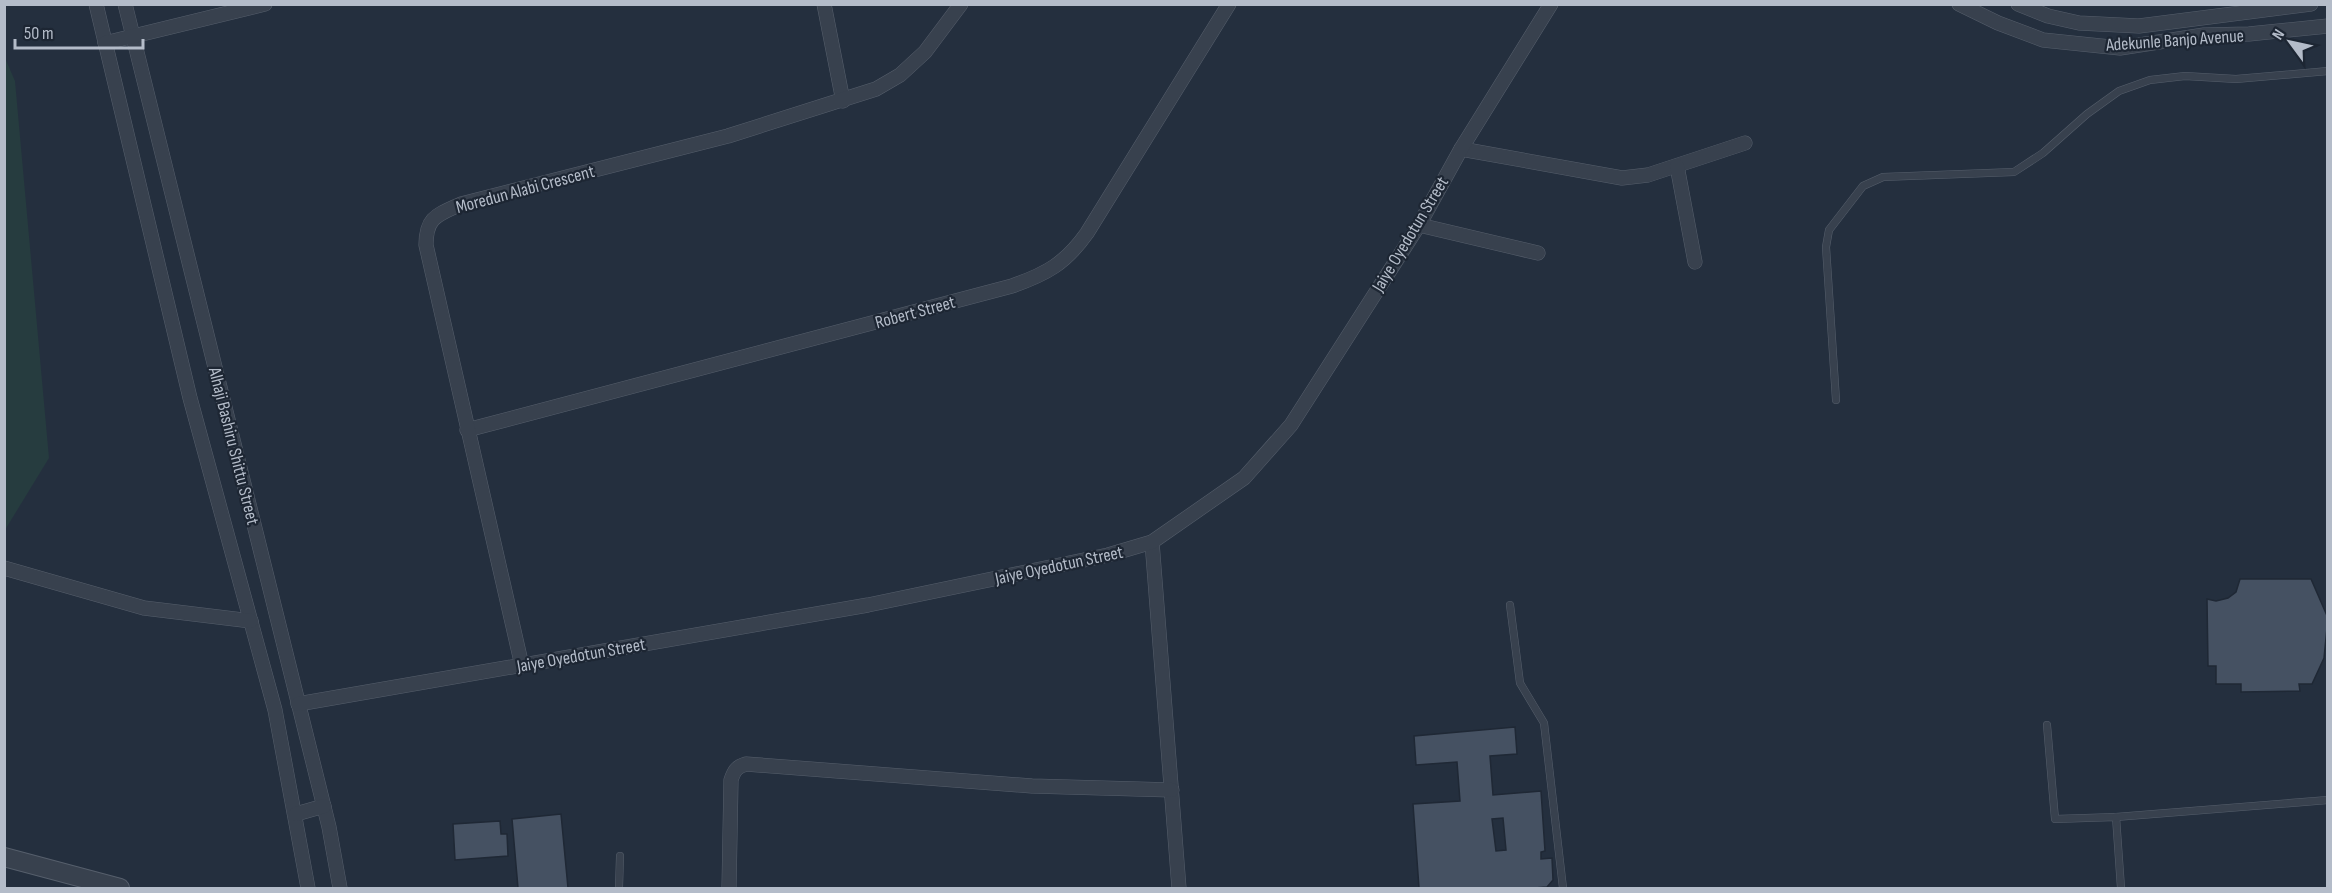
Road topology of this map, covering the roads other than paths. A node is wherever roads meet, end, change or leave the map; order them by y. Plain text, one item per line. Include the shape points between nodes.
1 (96, 4) edge
2 (125, 4) edge
3 (265, 4) edge
4 (824, 4) edge
5 (961, 4) edge
6 (1229, 4) edge
7 (1551, 4) edge
8 (1959, 4) edge
9 (2018, 4) edge
10 (2311, 4) edge
11 (2328, 26) edge
12 (133, 37) junction
13 (105, 43) junction
14 (2328, 71) edge
15 (843, 101) junction
16 (1745, 142) dead end
17 (1461, 149) junction
18 (1677, 166) junction
19 (1419, 225) junction
20 (1538, 253) dead end
21 (1695, 262) dead end
22 (1836, 400) dead end
23 (467, 430) junction
24 (1152, 542) junction
25 (4, 568) edge
26 (1510, 605) dead end
27 (251, 621) junction
28 (522, 666) junction
29 (298, 704) junction
30 (2047, 725) dead end
31 (1172, 790) junction
32 (2328, 800) edge
33 (324, 806) junction
34 (296, 814) junction
35 (2116, 817) junction
36 (620, 855) dead end
37 (4, 856) edge
38 (120, 888) edge
39 (308, 888) edge
40 (340, 888) edge
41 (619, 888) edge
42 (729, 888) edge
43 (1179, 888) edge
44 (1563, 888) edge
45 (2121, 888) edge

1 - 13 street, Alhaji Bashiru Shittu Street
2 - 12 street, Alhaji Bashiru Shittu Street
3 - 12 street
4 - 15 street
5 - 15 street, Moredun Alabi Crescent via 925,52 900,75
6 - 23 street, Robert Street via 1087,233 1064,261 1048,272 1000,289
7 - 17 street, Jaiye Oyedotun Street
8 - 11 street, Adekunle Banjo Avenue via 2043,40 2120,48 2204,35
9 - 10 street, Adekunle Banjo Avenue via 2079,23 2139,26
12 - 13 street
12 - 29 street, Alhaji Bashiru Shittu Street
13 - 27 street, Alhaji Bashiru Shittu Street via 190,398
14 - 22 lane via 2236,79 2185,76 2150,80 2119,91 2014,172 1884,177 1863,186 1829,230 1826,248
15 - 23 street, Moredun Alabi Crescent via 728,136 461,204 438,215 426,228 426,245
16 - 18 street
17 - 18 street via 1622,178
17 - 19 street, Jaiye Oyedotun Street
18 - 21 street
19 - 20 street
19 - 24 street, Jaiye Oyedotun Street via 1291,425 1244,478
23 - 28 street, Moredun Alabi Crescent
24 - 28 street, Jaiye Oyedotun Street via 1108,555 868,605
24 - 31 street
25 - 27 street via 144,608
26 - 44 lane via 1520,682 1544,723
27 - 34 street, Alhaji Bashiru Shittu Street via 275,710
28 - 29 street, Jaiye Oyedotun Street
29 - 33 street, Alhaji Bashiru Shittu Street
30 - 35 lane via 2055,819
31 - 42 street via 1032,786 746,764 733,772 731,780
31 - 43 street
32 - 35 lane
33 - 34 street
33 - 40 street, Alhaji Bashiru Shittu Street
34 - 39 street, Alhaji Bashiru Shittu Street
35 - 45 lane
36 - 41 lane
37 - 38 street

